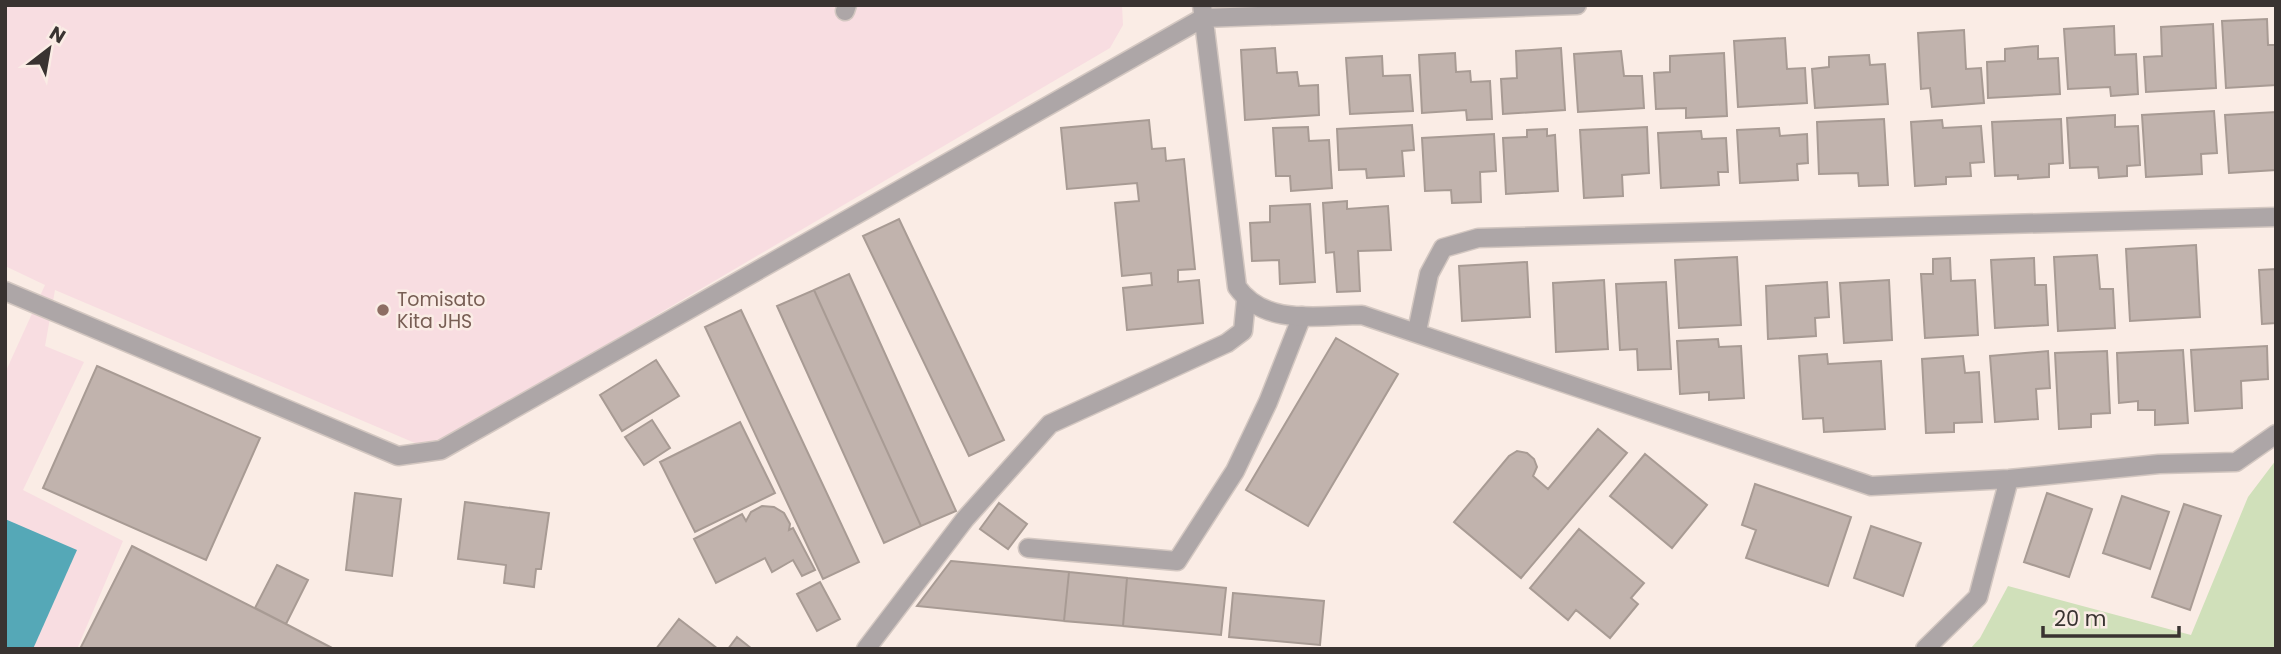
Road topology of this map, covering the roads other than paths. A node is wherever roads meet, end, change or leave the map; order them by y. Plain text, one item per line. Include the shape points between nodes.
1 (1577, 5) edge
2 (1202, 12) edge
3 (2276, 217) edge
4 (5, 283) edge
5 (5, 291) edge
6 (1246, 300) junction
7 (1302, 316) junction
8 (1417, 331) junction
9 (2276, 434) edge
10 (398, 456) junction
11 (2009, 478) junction
12 (1028, 548) dead end
13 (866, 649) edge
14 (1926, 649) edge

1 - 2 street
2 - 6 street via 1232,258 1237,288
2 - 10 street via 441,450
3 - 8 street via 1478,238 1443,248 1429,274
4 - 10 street
5 - 10 street
6 - 7 street via 1279,316
6 - 13 street via 1244,331 1227,344 1050,424 965,519
7 - 8 street via 1362,315
7 - 12 street via 1234,471 1177,561
8 - 11 street via 1871,486
9 - 11 street via 2236,462
11 - 14 street via 1978,597

